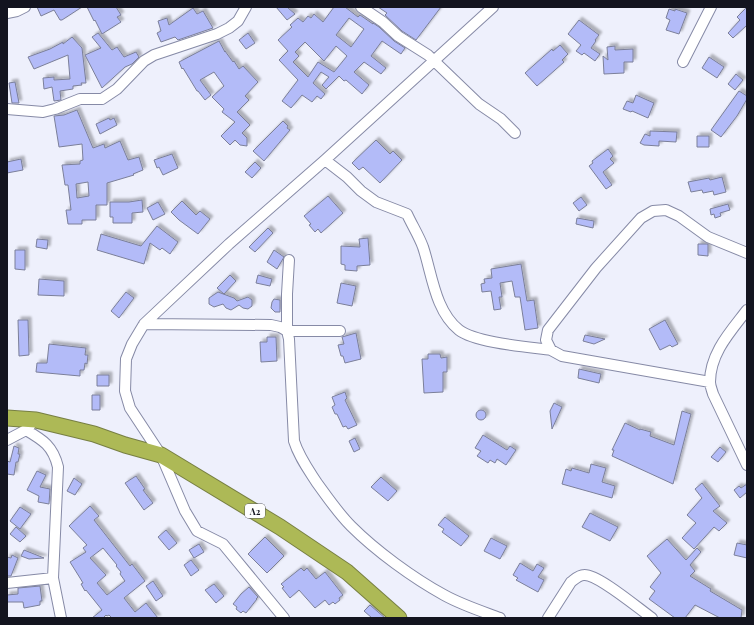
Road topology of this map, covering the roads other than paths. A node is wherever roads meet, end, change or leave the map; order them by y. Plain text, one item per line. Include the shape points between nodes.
1 (25, 7) edge
2 (246, 7) edge
3 (361, 7) edge
4 (493, 7) edge
5 (711, 7) edge
6 (7, 13) edge
7 (433, 60) junction
8 (683, 62) dead end
9 (7, 109) edge
10 (515, 133) dead end
11 (325, 160) junction
12 (747, 253) edge
13 (289, 260) dead end
14 (747, 310) edge
15 (144, 324) junction
16 (287, 331) junction
17 (340, 331) dead end
18 (551, 350) junction
19 (710, 382) junction
20 (7, 418) edge
21 (31, 425) junction
22 (7, 440) edge
23 (161, 455) junction
24 (747, 465) edge
25 (53, 578) junction
26 (7, 583) edge
27 (61, 618) edge
28 (284, 618) edge
29 (399, 618) edge
30 (500, 618) edge
31 (548, 618) edge
32 (652, 618) edge

1 - 6 street
2 - 9 street via 238,21 229,28 144,61 117,89 102,99 80,99 43,112
3 - 7 street
4 - 7 street
5 - 8 street
7 - 10 street via 479,104 501,119
7 - 11 street
11 - 15 street via 229,244
11 - 18 street via 376,202 407,214 423,246 430,276 444,314 459,330 474,337
12 - 18 street via 708,237 666,210 653,211 641,218 596,268 548,330 546,340
13 - 16 street
14 - 19 street via 718,350
15 - 16 street via 272,325
15 - 23 street via 126,359 125,391 130,408
16 - 17 street
16 - 30 street via 290,339 294,441 300,457 332,504 352,526 410,573 444,595
18 - 19 street via 562,356
19 - 24 street via 713,394
20 - 21 highway, A2
21 - 22 street
21 - 23 highway, A2 via 94,434
21 - 25 street via 55,456 58,467
23 - 28 street via 185,511 197,531 223,544
23 - 29 highway, A2 via 280,526 347,572
25 - 26 street
25 - 27 street
31 - 32 street via 570,582 585,575 597,579

